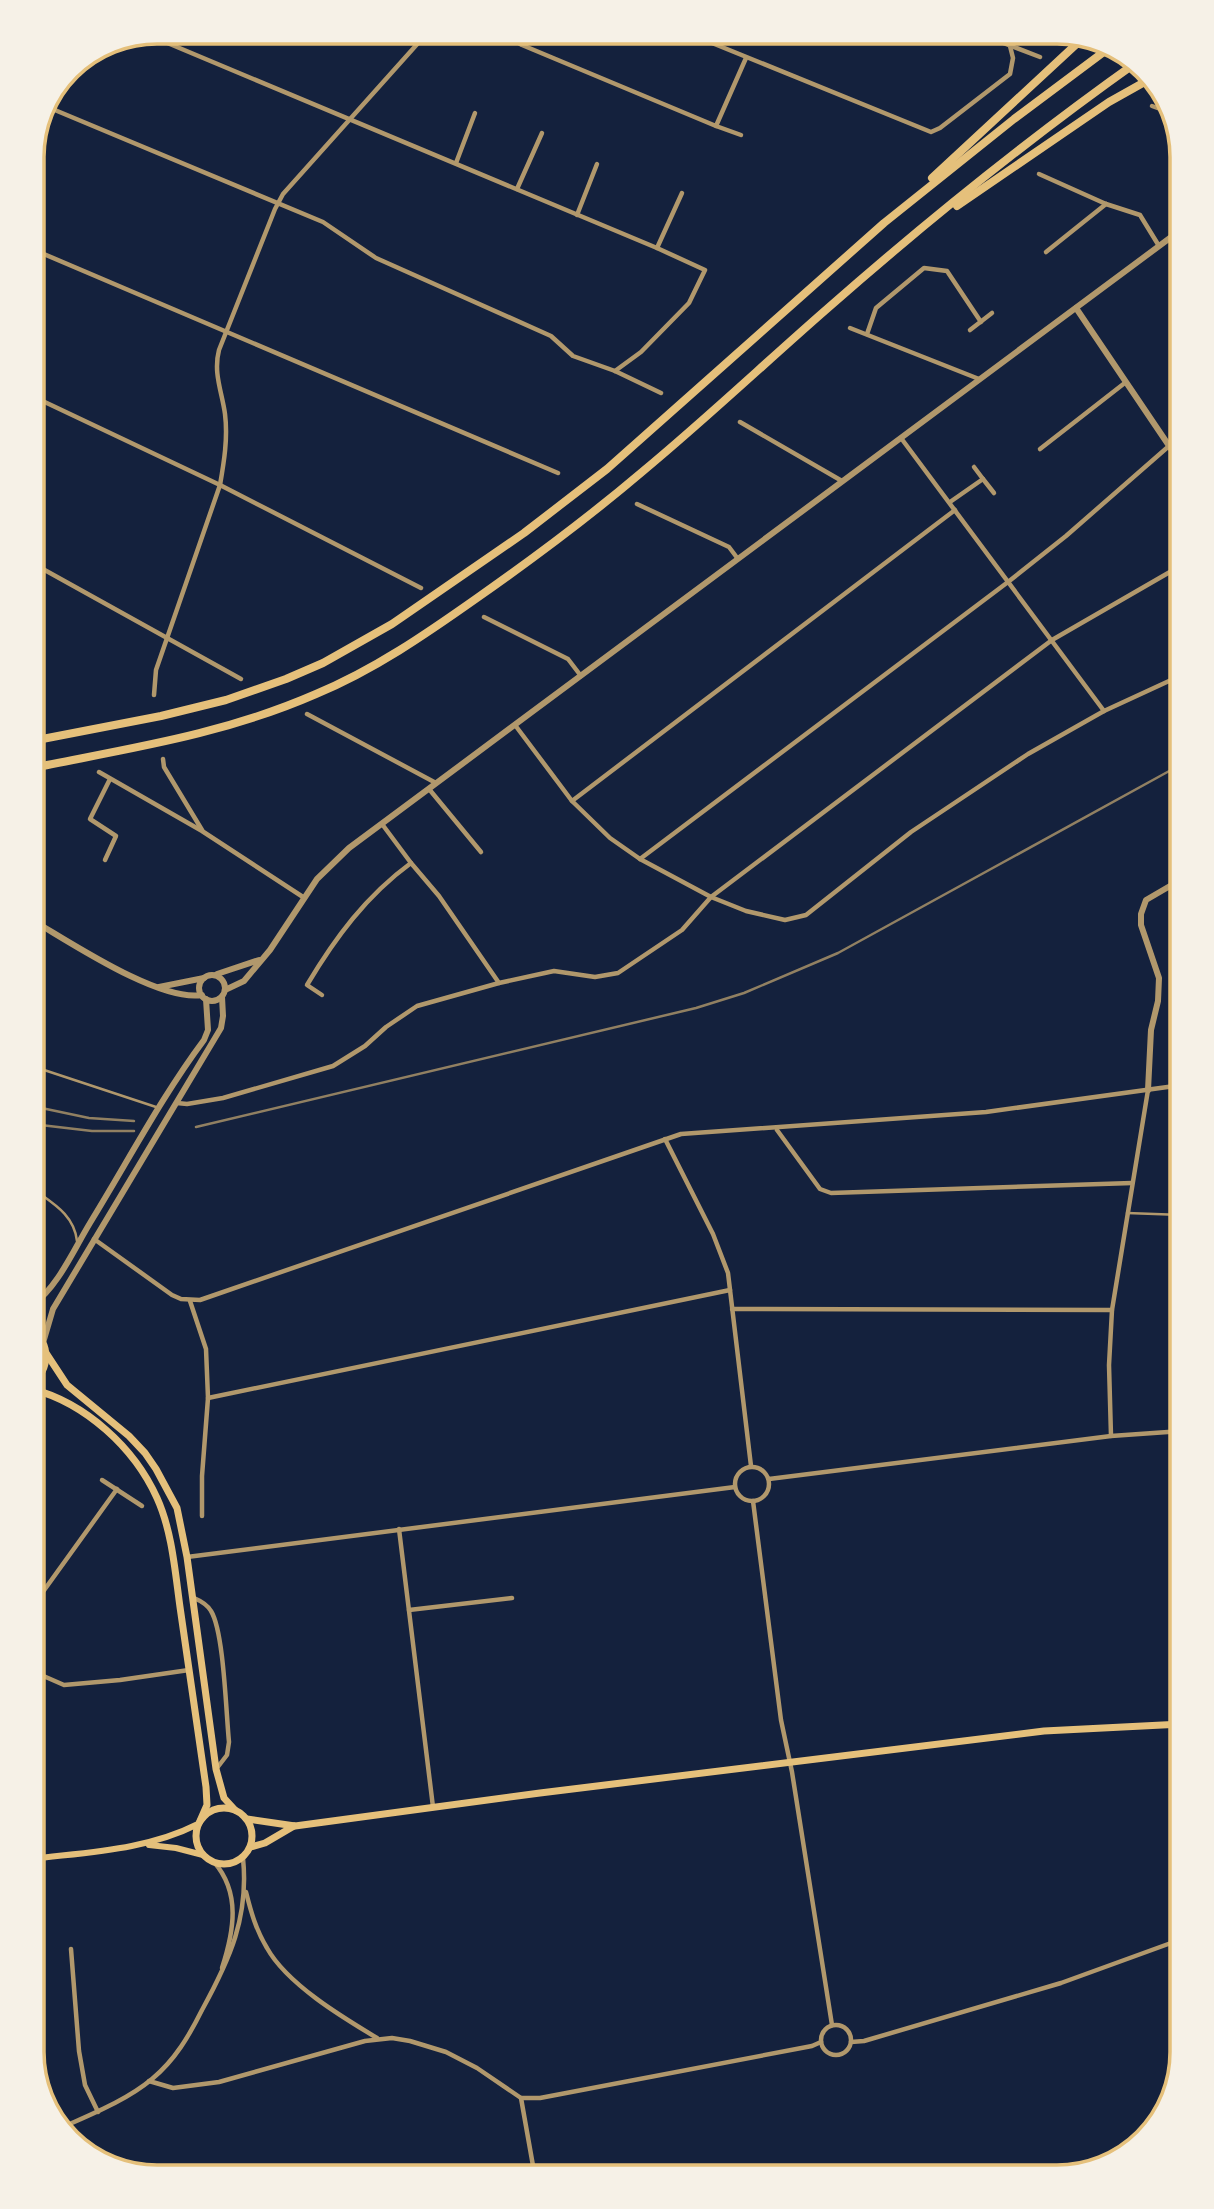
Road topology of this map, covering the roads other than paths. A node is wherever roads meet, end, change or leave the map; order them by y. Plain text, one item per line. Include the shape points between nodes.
1 (170, 44) edge
2 (417, 44) edge
3 (520, 44) edge
4 (713, 44) edge
5 (1005, 44) edge
6 (1075, 45) edge
7 (1010, 46) junction
8 (1103, 53) edge
9 (1040, 57) dead end
10 (746, 58) junction
11 (1128, 69) edge
12 (1143, 83) edge
13 (1152, 106) dead end
14 (1160, 109) edge
15 (54, 110) edge
16 (475, 113) dead end
17 (351, 120) junction
18 (716, 126) junction
19 (542, 133) dead end
20 (741, 135) dead end
21 (456, 163) junction
22 (597, 164) dead end
23 (1039, 174) dead end
24 (517, 189) junction
25 (682, 193) dead end
26 (278, 203) junction
27 (1105, 204) junction
28 (577, 215) junction
29 (884, 223) junction
30 (1170, 238) edge
31 (903, 243) junction
32 (1159, 246) junction
33 (657, 248) junction
34 (1046, 252) dead end
35 (44, 255) edge
36 (1076, 308) junction
37 (992, 313) dead end
38 (981, 322) junction
39 (850, 328) dead end
40 (970, 330) dead end
41 (227, 331) junction
42 (867, 334) junction
43 (615, 371) junction
44 (980, 379) junction
45 (1126, 382) junction
46 (661, 393) dead end
47 (44, 402) edge
48 (740, 422) dead end
49 (901, 438) junction
50 (1169, 446) joint
51 (1040, 449) dead end
52 (974, 467) dead end
53 (558, 473) dead end
54 (983, 479) junction
55 (842, 481) junction
56 (220, 485) junction
57 (994, 493) dead end
58 (950, 502) junction
59 (637, 504) dead end
60 (955, 510) junction
61 (738, 559) junction
62 (44, 570) edge
63 (1170, 572) edge
64 (1008, 582) junction
65 (421, 588) dead end
66 (484, 617) dead end
67 (168, 638) junction
68 (1052, 640) junction
69 (581, 676) junction
70 (241, 679) dead end
71 (1170, 681) edge
72 (154, 695) dead end
73 (1104, 711) junction
74 (307, 714) dead end
75 (515, 725) junction
76 (44, 739) edge
77 (163, 759) dead end
78 (44, 766) edge
79 (99, 772) dead end
80 (110, 779) junction
81 (437, 783) junction
82 (429, 789) junction
83 (572, 801) junction
84 (382, 824) junction
85 (202, 831) junction
86 (481, 852) dead end
87 (640, 859) junction
88 (105, 860) dead end
89 (411, 863) junction
90 (1170, 886) edge
91 (303, 897) junction
92 (711, 897) junction
93 (44, 927) edge
94 (259, 960) junction
95 (215, 975) junction
96 (204, 978) junction
97 (499, 983) junction
98 (158, 987) junction
99 (224, 993) junction
100 (322, 995) dead end
101 (204, 997) junction
102 (44, 1070) edge
103 (1170, 1086) edge
104 (1148, 1090) junction
105 (177, 1103) junction
106 (187, 1104) junction
107 (159, 1108) junction
108 (172, 1111) junction
109 (776, 1129) junction
110 (665, 1139) junction
111 (1132, 1183) junction
112 (44, 1196) edge
113 (1127, 1213) junction
114 (1170, 1215) edge
115 (94, 1239) junction
116 (73, 1254) junction
117 (730, 1290) junction
118 (44, 1296) edge
119 (190, 1301) junction
120 (732, 1309) junction
121 (1112, 1310) junction
122 (44, 1340) edge
123 (44, 1346) edge
124 (46, 1353) junction
125 (44, 1368) edge
126 (44, 1393) edge
127 (208, 1398) junction
128 (1170, 1432) edge
129 (1111, 1436) junction
130 (751, 1466) junction
131 (102, 1479) dead end
132 (769, 1479) junction
133 (734, 1487) junction
134 (117, 1489) junction
135 (753, 1501) junction
136 (142, 1506) dead end
137 (202, 1516) dead end
138 (400, 1530) junction
139 (187, 1557) junction
140 (44, 1590) edge
141 (194, 1598) junction
142 (512, 1598) dead end
143 (409, 1610) junction
144 (189, 1670) junction
145 (44, 1676) edge
146 (1170, 1725) edge
147 (791, 1763) junction
148 (216, 1769) junction
149 (433, 1809) junction
150 (236, 1810) junction
151 (247, 1819) junction
152 (199, 1823) junction
153 (295, 1826) junction
154 (144, 1845) junction
155 (251, 1847) junction
156 (203, 1855) junction
157 (44, 1858) edge
158 (243, 1858) junction
159 (214, 1862) junction
160 (245, 1888) junction
161 (1170, 1943) edge
162 (71, 1949) dead end
163 (218, 1982) junction
164 (832, 2025) junction
165 (377, 2038) junction
166 (821, 2042) junction
167 (851, 2042) junction
168 (149, 2081) junction
169 (521, 2098) junction
170 (98, 2112) junction
171 (70, 2124) edge
172 (533, 2165) edge

1 - 17 street
2 - 17 street
3 - 18 street
4 - 10 street
5 - 7 street
6 - 29 highway
7 - 9 street
7 - 10 street via 1010,75 931,132
8 - 29 highway
10 - 18 street
11 - 31 highway
12 - 31 highway
13 - 14 street
15 - 26 street
16 - 21 street
17 - 21 street
17 - 26 street
18 - 20 street
19 - 24 street
21 - 24 street
22 - 28 street
23 - 27 street
24 - 28 street
25 - 33 street
26 - 41 street
26 - 43 street via 333,228 376,258 551,336 573,356
27 - 32 street via 1140,215
27 - 34 street
28 - 33 street
29 - 76 highway via 607,469 392,624 323,663 226,700
30 - 32 street
31 - 78 highway via 602,505 394,654 318,694 218,730
32 - 36 street
33 - 43 street via 705,270 689,303 641,352
35 - 41 street
36 - 44 street
36 - 45 street
37 - 38 street
38 - 40 street
38 - 42 street via 947,271 924,268 876,308
39 - 42 street
41 - 53 street
41 - 56 street via 216,370 226,426
42 - 44 street
43 - 46 street
44 - 49 street
45 - 50 street
45 - 51 street
47 - 56 street
48 - 55 street
49 - 55 street
49 - 58 street
50 - 64 street
52 - 54 street
54 - 57 street
54 - 58 street
55 - 61 street
56 - 65 street
56 - 67 street
58 - 60 street
59 - 61 street via 729,547
60 - 64 street
60 - 83 street
61 - 69 street
62 - 67 street
63 - 68 street
64 - 68 street
64 - 87 street
66 - 69 street via 568,659
67 - 70 street
67 - 72 street via 156,670
68 - 73 street
68 - 92 street
69 - 75 street
71 - 73 street
73 - 92 street via 1028,754 911,832 806,915 775,919
74 - 81 street
75 - 81 street
75 - 83 street
77 - 85 street
79 - 80 street
80 - 85 street
80 - 88 street via 90,819 116,836
81 - 82 street
82 - 84 street
82 - 86 street
83 - 87 street
84 - 89 street
84 - 91 street via 333,862
85 - 91 street
87 - 92 street
89 - 97 street
89 - 100 street via 359,909 329,948 307,985
90 - 104 street via 1146,900 1140,914 1159,978
91 - 94 street
92 - 97 street via 682,930 618,973 595,977 554,971
93 - 98 street
94 - 95 street
94 - 99 street via 244,981
95 - 96 street
95 - 99 street via 222,979
96 - 98 street
96 - 101 street via 199,988
97 - 106 street via 417,1006 333,1066
98 - 101 street
99 - 101 street via 214,1001
99 - 105 street via 221,1028
101 - 107 street via 208,1030 204,1040
102 - 107 lane
103 - 104 street
104 - 109 street via 986,1112
104 - 111 street
105 - 106 street
105 - 108 street
106 - 108 street
107 - 116 street
108 - 115 street
109 - 110 street via 699,1132
109 - 111 street via 820,1189 831,1193
110 - 117 street via 716,1240
110 - 119 street
111 - 113 street
112 - 116 lane via 72,1220 78,1239
113 - 114 lane
113 - 121 street
115 - 119 street via 172,1295
115 - 122 street via 53,1309
116 - 118 street
117 - 120 street
117 - 127 street
119 - 127 street via 206,1349
120 - 121 street
120 - 130 street
121 - 129 street
123 - 124 main road
124 - 125 main road
124 - 139 main road via 67,1385 128,1436 156,1469 177,1508
126 - 144 main road via 58,1397 109,1433 153,1489 171,1550
127 - 137 street
128 - 129 street
129 - 132 street
130 - 132 street via 762,1469
130 - 133 street via 740,1471
131 - 134 street
132 - 135 street via 766,1494
133 - 135 street via 739,1496
133 - 138 street
134 - 136 street
134 - 140 street
135 - 147 street via 781,1720
138 - 139 street
138 - 143 street
139 - 141 main road
141 - 148 main road
141 - 148 street via 211,1610 220,1649 229,1742 227,1755
142 - 143 street
143 - 149 street
144 - 145 street via 64,1685
144 - 152 main road via 207,1805
146 - 147 main road via 1044,1731
147 - 149 main road
147 - 164 street
148 - 150 main road via 224,1798
149 - 153 main road
150 - 151 main road
150 - 152 main road via 212,1811
151 - 153 main road
151 - 155 main road
152 - 154 main road
152 - 156 main road via 196,1840
153 - 155 main road
154 - 156 main road
154 - 157 main road
155 - 158 main road
156 - 159 main road
158 - 159 main road via 229,1864
158 - 160 street
159 - 163 street via 225,1875 233,1906
160 - 163 street via 235,1942
160 - 165 street via 253,1920 276,1961 320,2001
161 - 167 street via 1061,1983
162 - 170 street via 79,2051 85,2085
163 - 168 street via 186,2040
164 - 166 street via 824,2030
164 - 167 street via 846,2028
165 - 168 street via 219,2082 173,2088
165 - 169 street via 410,2041 446,2052
166 - 167 street via 825,2050 838,2055
166 - 169 street
168 - 170 street
169 - 172 street
170 - 171 street

